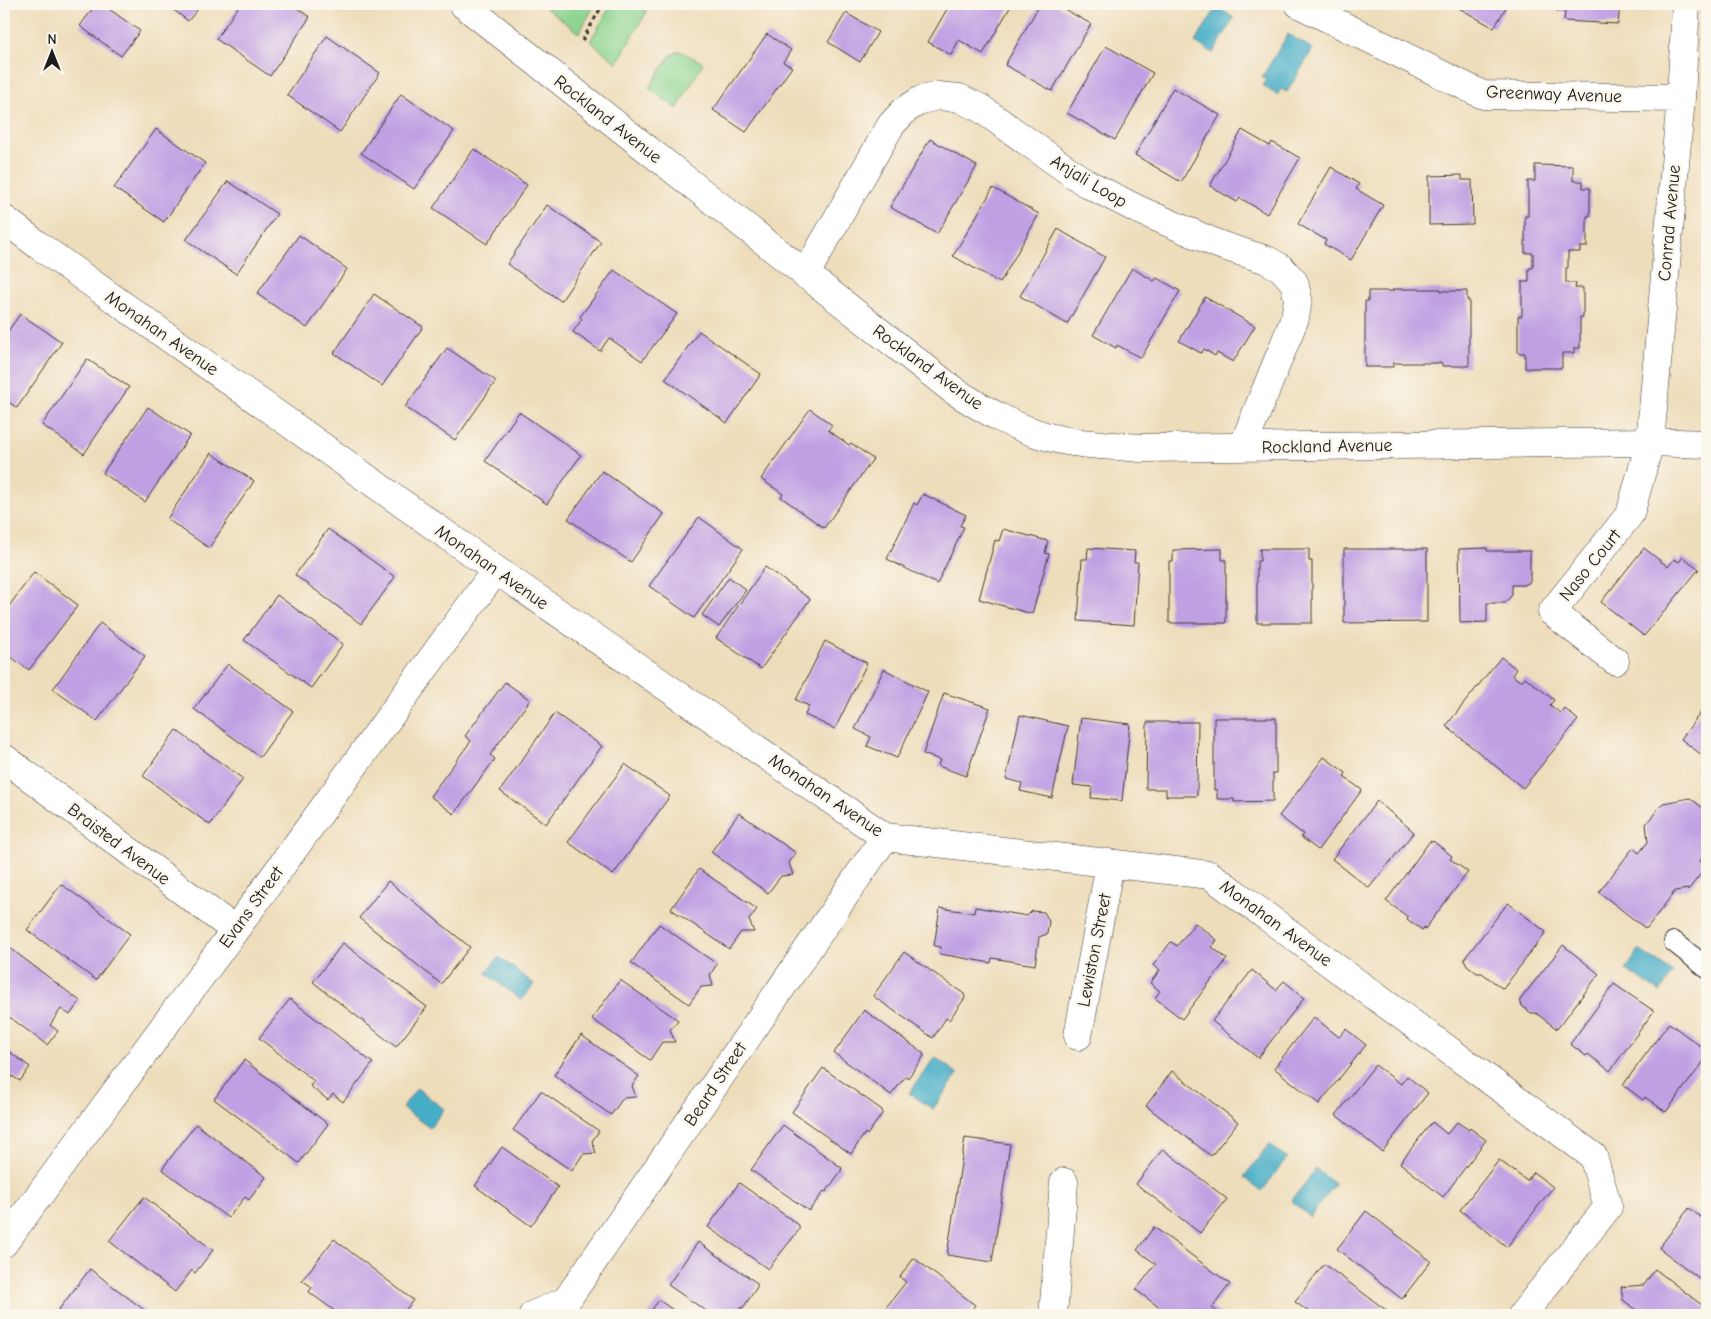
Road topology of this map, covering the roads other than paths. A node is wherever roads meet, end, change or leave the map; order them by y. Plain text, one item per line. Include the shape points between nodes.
1 (463, 4) edge
2 (1299, 4) edge
3 (1686, 4) edge
4 (1680, 98) junction
5 (4, 219) edge
6 (805, 274) junction
7 (1650, 442) junction
8 (1707, 444) edge
9 (1243, 446) junction
10 (496, 570) junction
11 (1615, 661) dead end
12 (4, 758) edge
13 (885, 837) junction
14 (1110, 864) junction
15 (235, 930) junction
16 (1674, 942) dead end
17 (1707, 968) edge
18 (1078, 1036) dead end
19 (1064, 1182) dead end
20 (4, 1243) edge
21 (533, 1315) edge
22 (1052, 1315) edge
23 (1522, 1315) edge

1 - 6 street, Rockland Avenue
2 - 4 street, Greenway Avenue via 1483,94
3 - 4 street, Conrad Avenue
4 - 7 street, Conrad Avenue
5 - 10 street, Monahan Avenue
6 - 9 street, Rockland Avenue via 953,390 984,410 1017,425 1049,437 1090,444 1140,448
6 - 9 street, Anjali Loop via 891,125 905,110 921,100 938,96 960,98 980,108 1086,183 1137,209 1266,260 1281,268 1294,282 1298,299 1295,318
7 - 8 street, Rockland Avenue
7 - 9 street, Rockland Avenue
7 - 11 street, Naso Court via 1630,514 1552,612
10 - 13 street, Monahan Avenue
10 - 15 street, Evans Street
12 - 15 street, Braisted Avenue
13 - 14 street, Monahan Avenue
13 - 21 street, Beard Street via 566,1301
14 - 18 street, Lewiston Street
14 - 23 street, Monahan Avenue via 1210,875 1594,1156 1608,1207
15 - 20 street, Evans Street
16 - 17 lane
19 - 22 street

